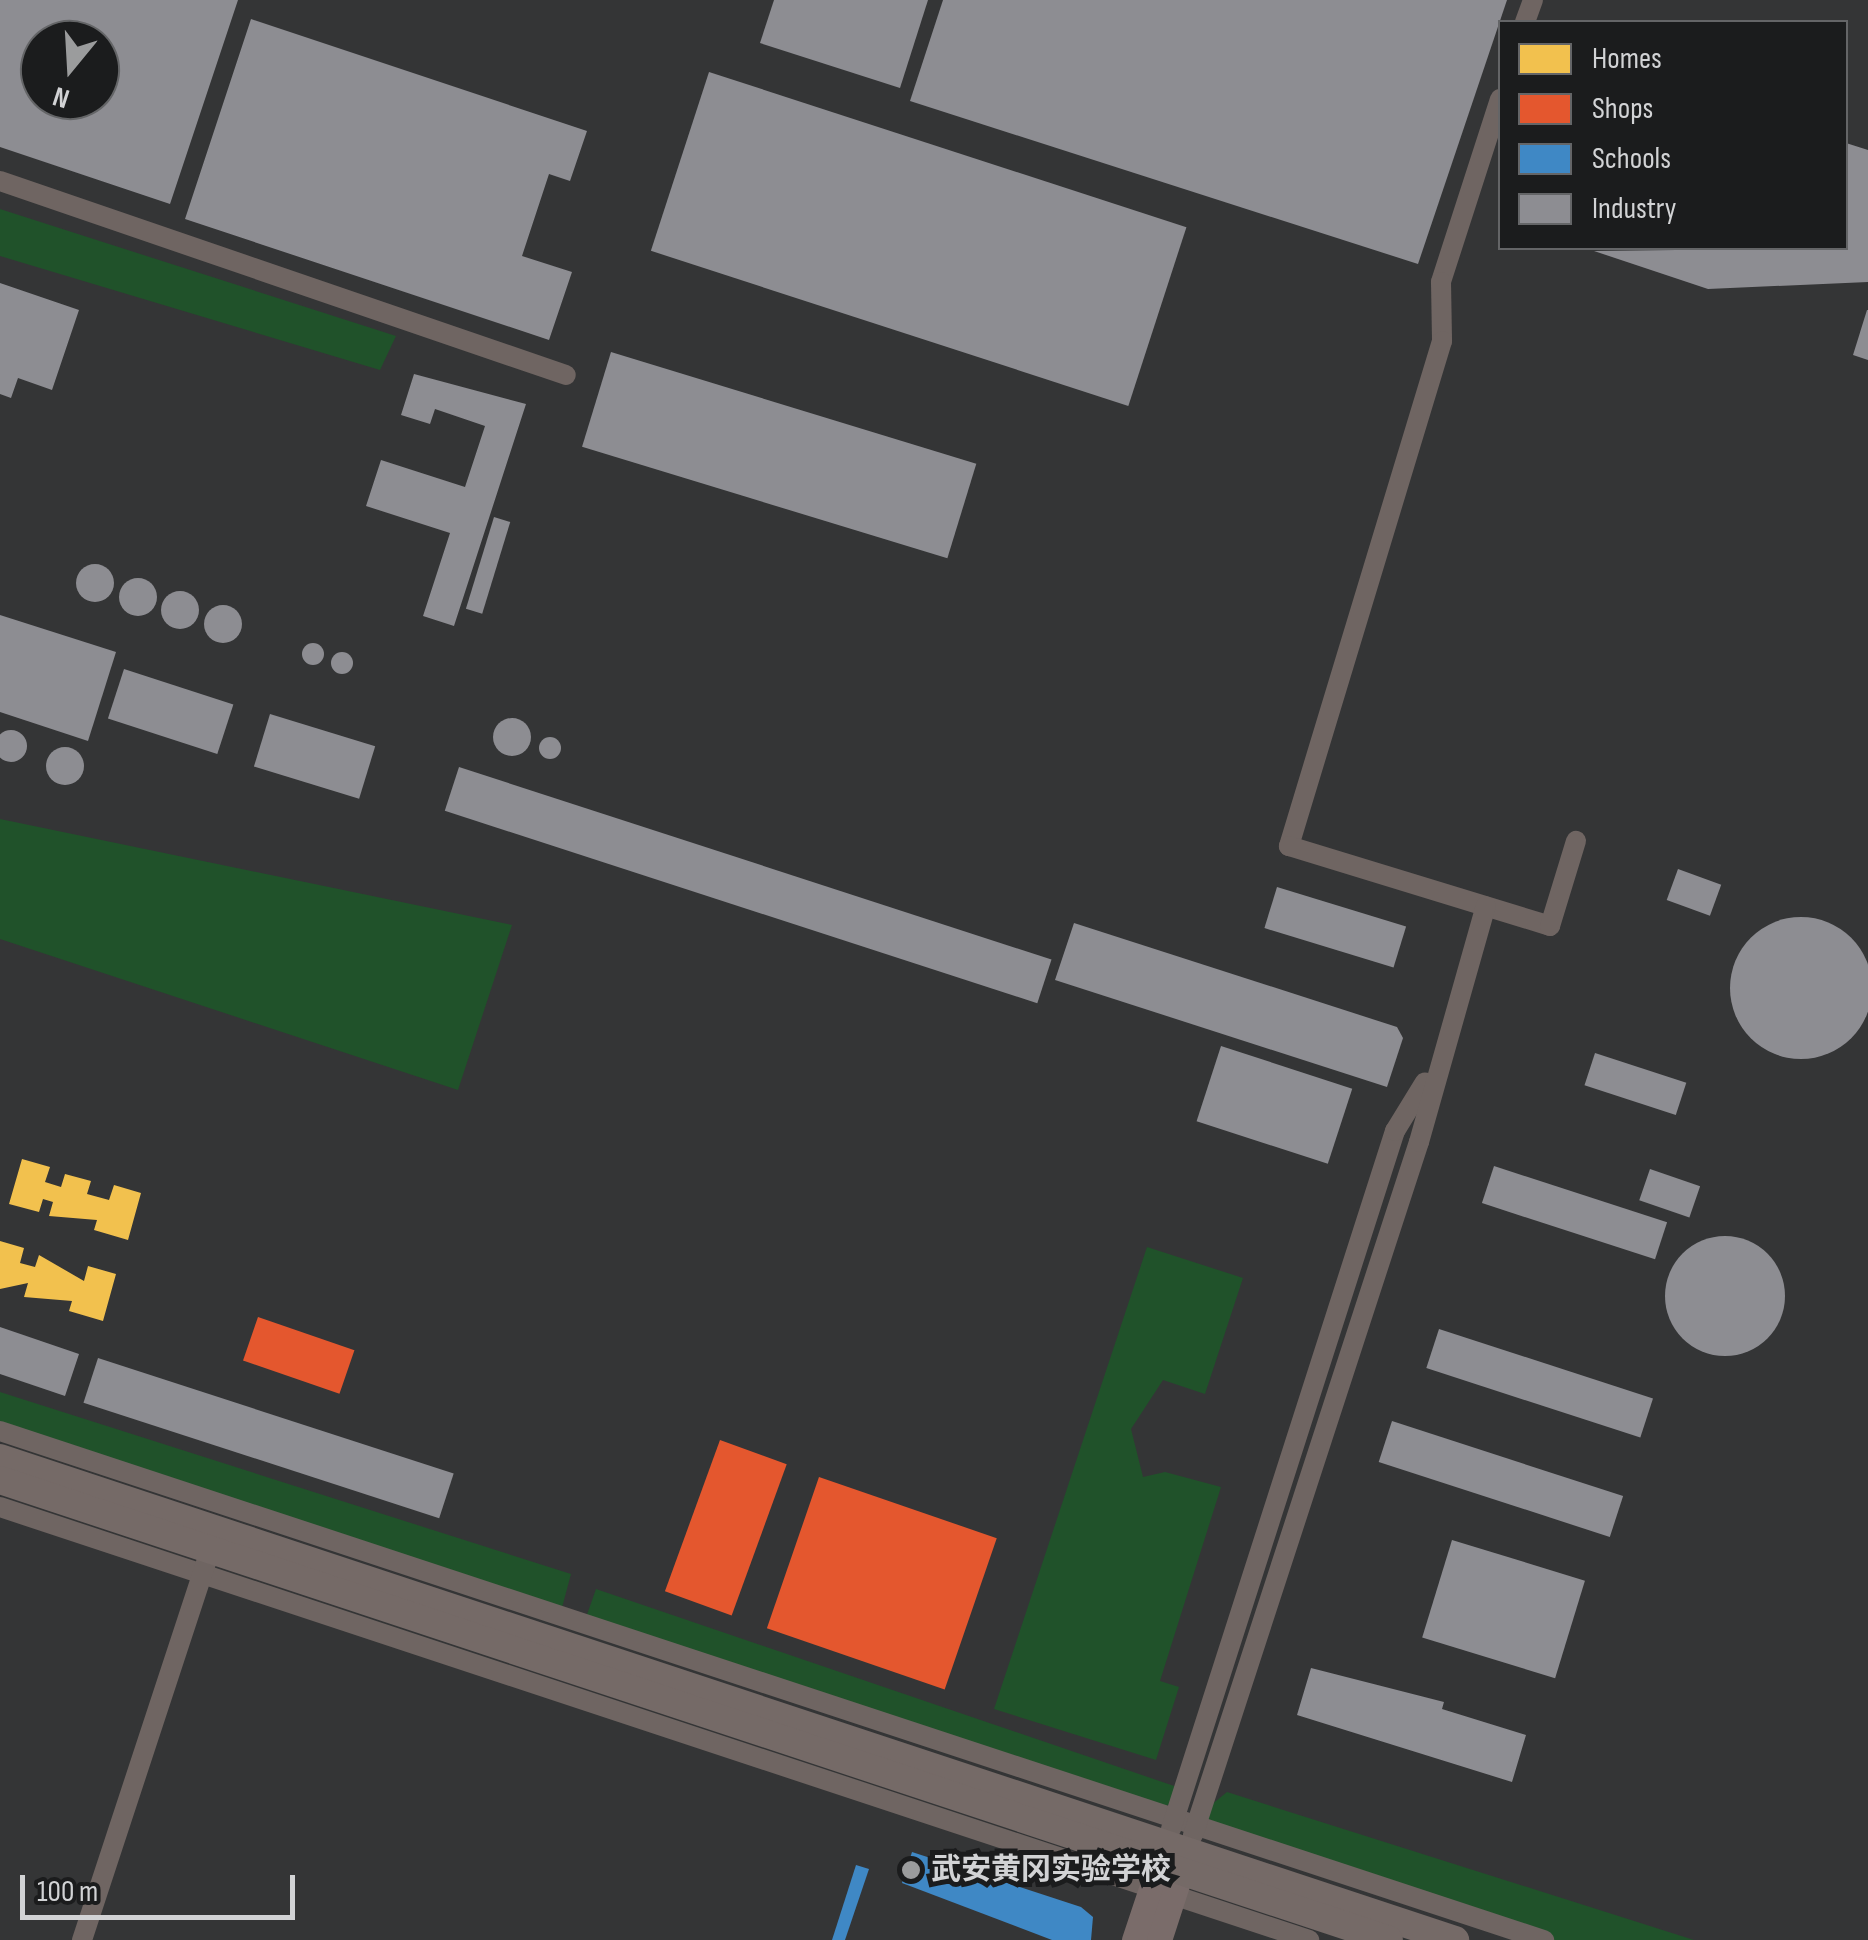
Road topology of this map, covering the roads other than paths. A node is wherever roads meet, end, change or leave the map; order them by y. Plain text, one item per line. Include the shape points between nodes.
1 (1498, 105) edge
2 (0, 181) edge
3 (566, 375) dead end
4 (1576, 840) dead end
5 (1486, 906) junction
6 (0, 1430) edge
7 (0, 1458) edge
8 (0, 1480) edge
9 (0, 1507) edge
10 (209, 1551) junction
11 (1174, 1857) junction
12 (82, 1940) edge
13 (1134, 1940) edge
14 (1159, 1940) edge
15 (1309, 1940) edge
16 (1389, 1940) edge
17 (1455, 1940) edge
18 (1544, 1940) edge

1 - 5 street via 1442,282 1442,340 1289,846
2 - 3 street
4 - 5 street via 1550,926
5 - 11 street via 1434,1067 1419,1142
6 - 11 street
7 - 10 highway
8 - 10 highway
9 - 10 street
10 - 11 highway
10 - 12 street
11 - 13 main road
11 - 14 main road
11 - 15 street
11 - 16 highway
11 - 17 highway
11 - 18 street

